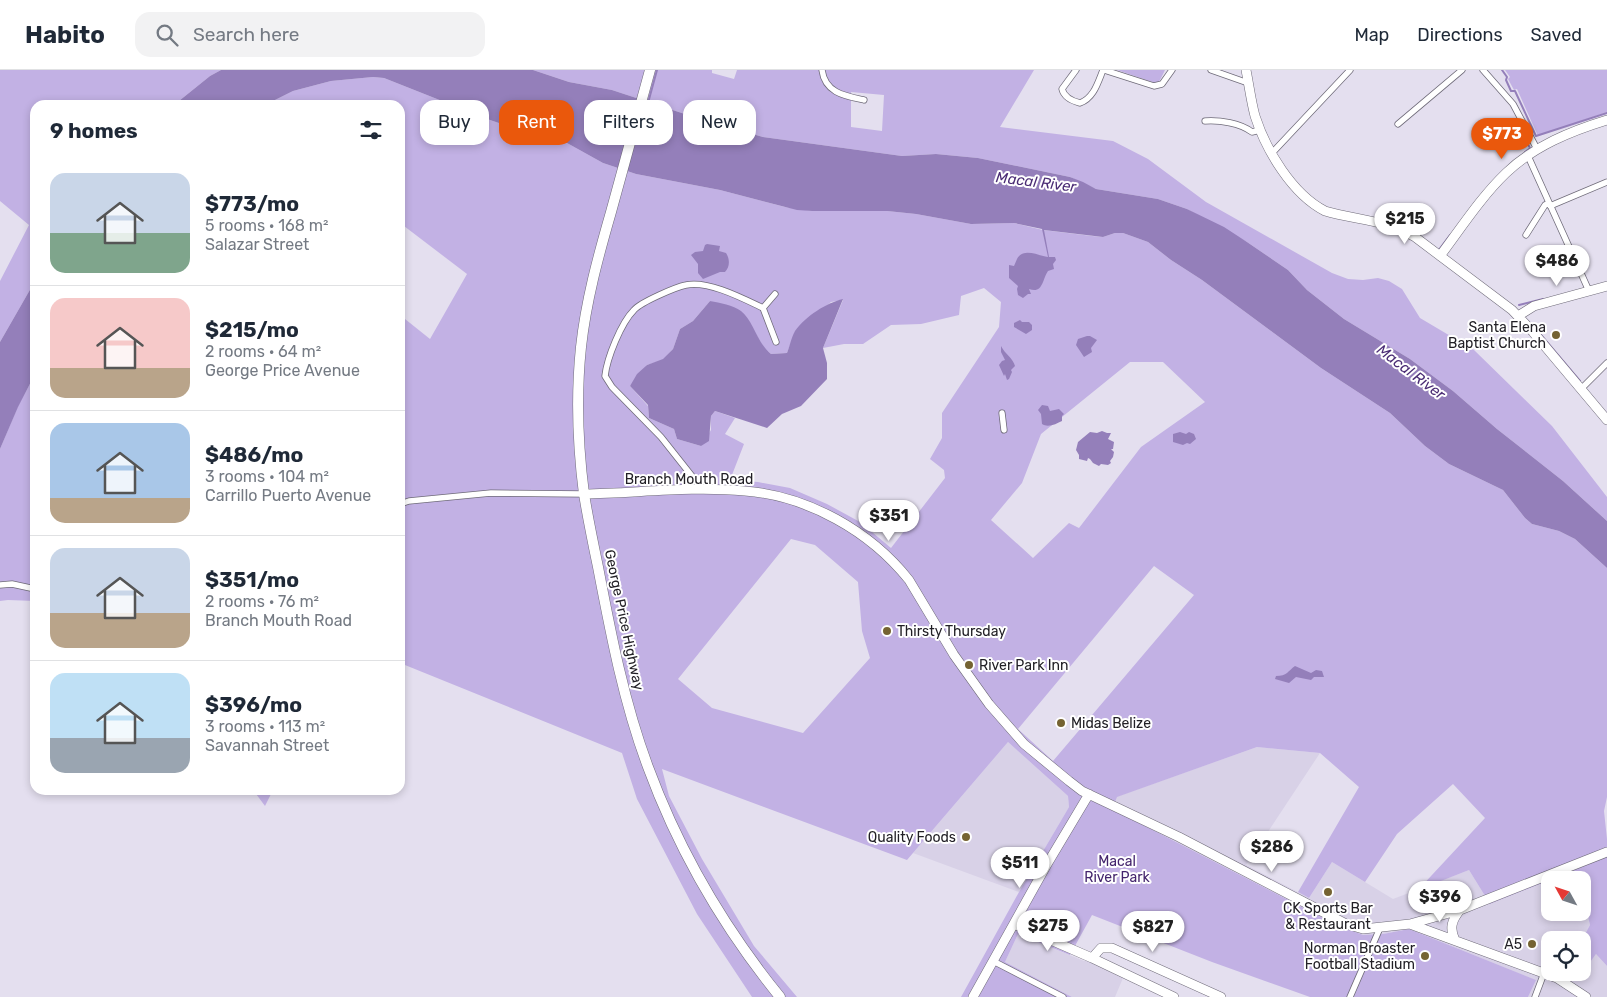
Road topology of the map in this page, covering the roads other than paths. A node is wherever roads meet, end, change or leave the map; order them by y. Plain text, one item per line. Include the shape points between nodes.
1 (650, 70) edge
2 (822, 70) edge
3 (1076, 70) edge
4 (1104, 70) edge
5 (1172, 70) edge
6 (1211, 70) edge
7 (1246, 70) edge
8 (1350, 70) edge
9 (1462, 70) edge
10 (1484, 70) edge
11 (1248, 83) junction
12 (864, 100) dead end
13 (1607, 120) edge
14 (1205, 121) dead end
15 (1398, 124) dead end
16 (1260, 130) junction
17 (1538, 149) junction
18 (1272, 153) junction
19 (1528, 156) junction
20 (1607, 182) edge
21 (1549, 204) junction
22 (1526, 235) dead end
23 (1440, 256) junction
24 (1607, 286) edge
25 (1589, 291) junction
26 (1607, 292) edge
27 (775, 294) dead end
28 (763, 308) junction
29 (1520, 318) junction
30 (776, 342) dead end
31 (1607, 363) edge
32 (1580, 389) junction
33 (1002, 414) dead end
34 (1607, 420) edge
35 (1004, 430) dead end
36 (700, 490) junction
37 (584, 494) junction
38 (405, 502) edge
39 (0, 585) edge
40 (30, 587) edge
41 (1089, 794) junction
42 (1605, 853) edge
43 (1460, 910) junction
44 (1014, 924) junction
45 (1410, 924) junction
46 (1380, 928) junction
47 (1455, 940) junction
48 (1092, 958) junction
49 (993, 961) junction
50 (1541, 973) edge
51 (1541, 981) edge
52 (1562, 981) edge
53 (1586, 996) edge
54 (780, 997) edge
55 (973, 997) edge
56 (1063, 997) edge
57 (1174, 997) edge
58 (1221, 997) edge
59 (1350, 997) edge
60 (1535, 997) edge

1 - 37 highway, George Price Highway via 590,292 581,349 579,400
2 - 12 street via 826,83 837,93
3 - 4 street via 1062,88 1068,98 1080,102 1087,100
4 - 5 street via 1154,86 1162,84
6 - 11 street
7 - 11 street
8 - 18 street
9 - 15 street
10 - 17 street via 1513,104
11 - 16 street
13 - 17 street via 1574,131
14 - 16 street via 1237,125 1252,132
16 - 18 street
17 - 19 street
18 - 23 street via 1296,187 1317,207 1334,214 1396,227
19 - 21 street
19 - 23 street via 1496,183
20 - 21 street
21 - 22 street
21 - 25 street
23 - 29 street
24 - 25 street
25 - 29 street via 1534,306
26 - 29 street
27 - 28 street
28 - 30 street
28 - 36 street via 722,290 687,284 646,301 634,310 611,351 605,376 612,387 661,437
29 - 32 street
31 - 32 street
32 - 34 street
33 - 35 street
36 - 37 street, Branch Mouth Road
36 - 41 street, Branch Mouth Road via 746,491 785,498 834,518 870,541 909,580 964,671 1004,723 1044,762
37 - 38 street, Branch Mouth Road via 491,493
37 - 54 highway, George Price Highway via 616,656 648,766 669,818 706,890 747,955
39 - 40 street
41 - 44 street
41 - 46 street, Branch Mouth Road via 1346,924 1363,929
42 - 43 street, Branch Mouth Road
43 - 45 street, Branch Mouth Road
43 - 47 street via 1451,924
44 - 48 street
44 - 49 street
45 - 46 street, Branch Mouth Road
45 - 47 street
46 - 59 street
47 - 50 street
48 - 57 street
48 - 58 street via 1101,948 1112,948
49 - 55 street
49 - 56 street
51 - 60 street
52 - 53 street

